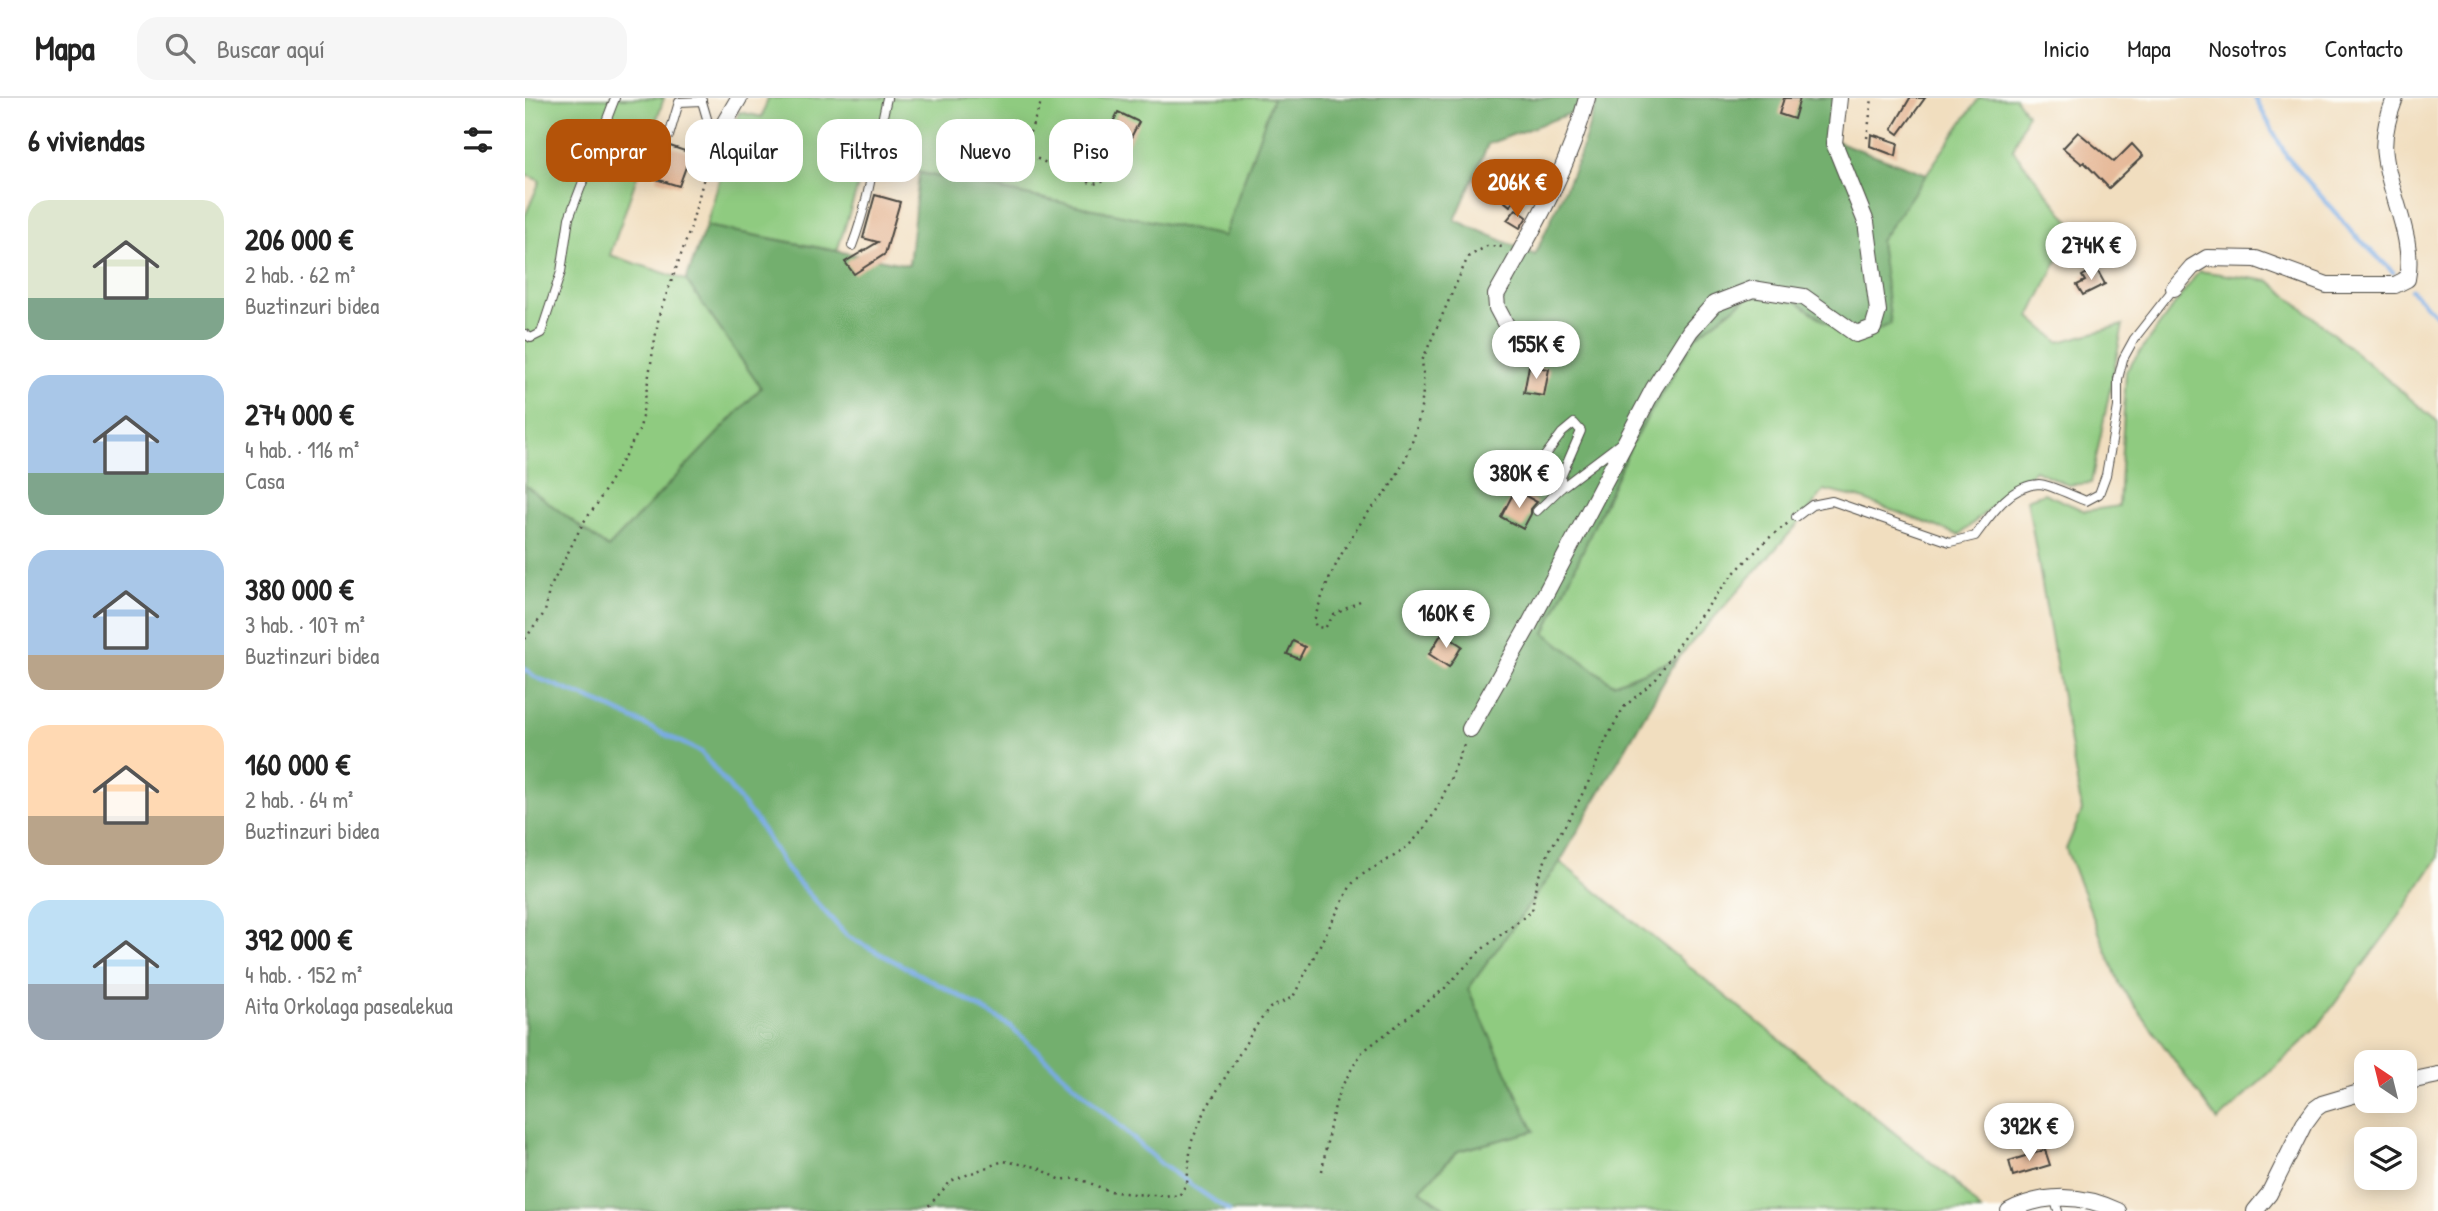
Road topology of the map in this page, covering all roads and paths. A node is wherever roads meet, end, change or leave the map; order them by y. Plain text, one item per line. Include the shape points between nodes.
1 (615, 98) edge
2 (740, 98) edge
3 (887, 98) edge
4 (1043, 98) edge
5 (1587, 98) edge
6 (1839, 98) edge
7 (1872, 98) edge
8 (2395, 98) edge
9 (702, 99) edge
10 (708, 119) edge
11 (727, 119) edge
12 (671, 129) edge
13 (1867, 138) dead end
14 (1049, 164) edge
15 (703, 182) edge
16 (852, 246) dead end
17 (1522, 249) junction
18 (2174, 288) joint
19 (525, 334) edge
20 (1519, 349) dead end
21 (1627, 439) junction
22 (1524, 484) dead end
23 (1561, 488) junction
24 (1537, 511) dead end
25 (1796, 517) joint
26 (1360, 601) dead end
27 (525, 639) edge
28 (1470, 729) joint
29 (2438, 1075) edge
30 (2417, 1079) edge
31 (2354, 1095) edge
32 (1322, 1171) dead end
33 (2056, 1204) edge
34 (924, 1211) edge
35 (2009, 1211) edge
36 (2118, 1211) edge
37 (2255, 1211) edge

1 - 19 lane via 569,218 561,272 541,333 531,338
2 - 11 street
3 - 16 lane via 873,180
4 - 14 path via 1025,145 1029,155
5 - 17 street via 1558,181
6 - 21 street via 1835,143 1866,222 1878,311 1873,328 1856,334 1804,297 1753,289 1714,304 1690,331
7 - 13 path
8 - 18 street via 2386,123 2385,155 2404,235 2407,279 2395,285 2327,285 2256,259 2207,258
9 - 10 lane
9 - 12 lane via 679,102
15 - 27 path via 659,315 640,429 562,562 545,611
17 - 20 street via 1496,295 1497,308
17 - 26 path via 1487,246 1463,265 1422,361 1412,445 1385,494 1339,557 1314,621 1316,627 1325,628 1334,615
18 - 25 lane via 2123,359 2106,475 2099,494 2086,502 2040,484 2020,490 1975,536 1950,542 1832,501 1812,505
21 - 23 lane
21 - 28 street
22 - 23 lane via 1574,424 1581,431 1561,477
23 - 24 lane
25 - 32 path via 1732,575 1656,679 1624,707 1549,851 1536,883 1532,911 1481,950 1444,989 1361,1053 1339,1091
28 - 34 path via 1434,815 1402,851 1351,885 1293,997 1270,1008 1256,1026 1206,1109 1191,1143 1187,1182 1179,1196 1113,1192 1089,1181 1061,1180 1037,1167 1003,1161 951,1181
29 - 30 street
31 - 37 street via 2315,1109
33 - 35 street via 2022,1205
33 - 36 street via 2093,1202

